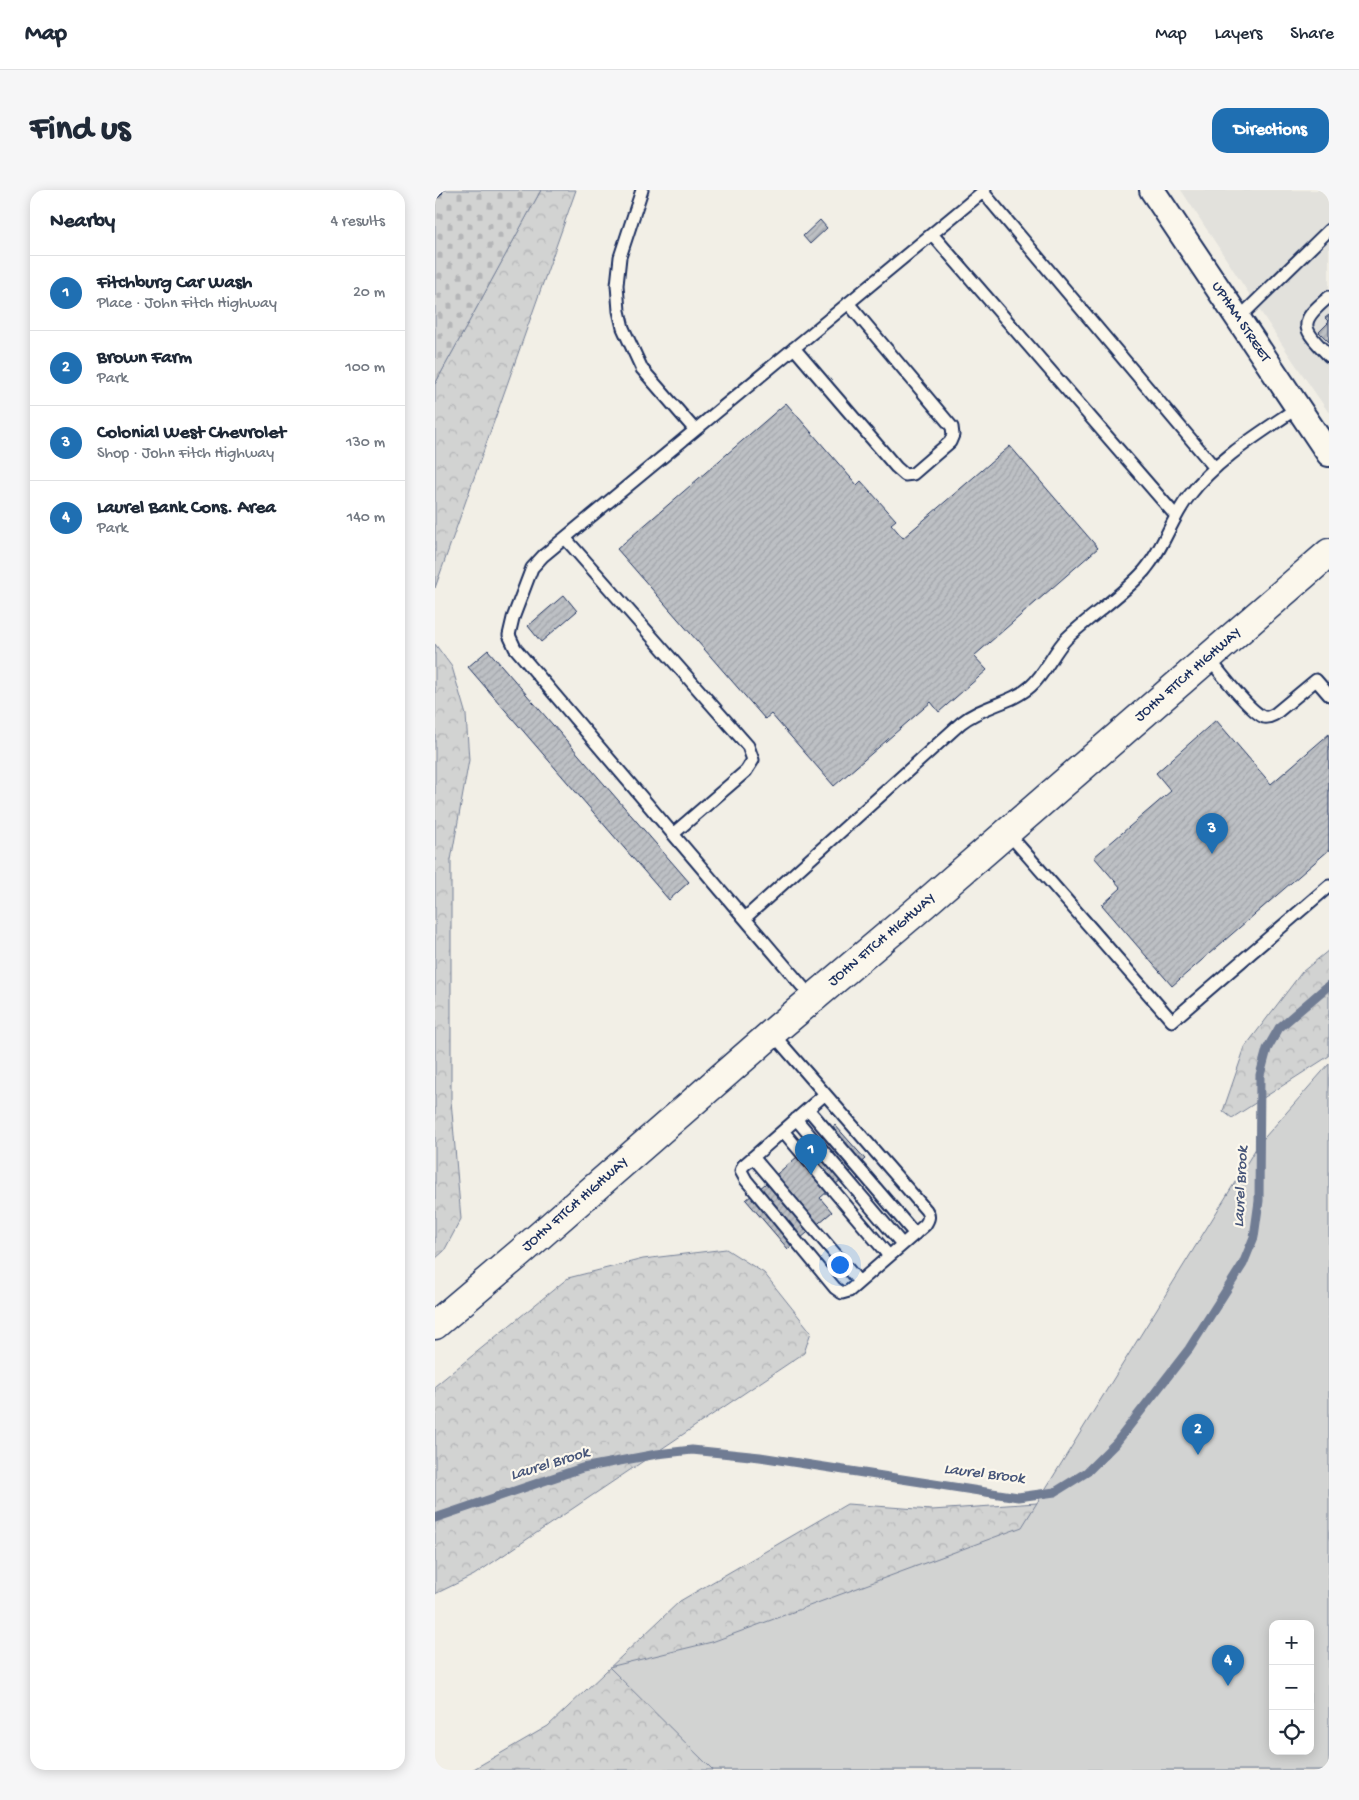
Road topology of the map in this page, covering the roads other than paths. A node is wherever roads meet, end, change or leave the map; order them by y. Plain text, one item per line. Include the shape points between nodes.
1 (642, 190) edge
2 (1152, 190) edge
3 (984, 191) edge
4 (1329, 230) edge
5 (932, 234) junction
6 (1329, 297) edge
7 (848, 303) junction
8 (1238, 319) junction
9 (794, 348) junction
10 (1329, 356) edge
11 (1297, 408) junction
12 (695, 430) junction
13 (1329, 454) edge
14 (1215, 468) junction
15 (1176, 516) junction
16 (565, 538) junction
17 (1329, 553) edge
18 (1208, 657) junction
19 (1329, 695) edge
20 (1007, 832) junction
21 (673, 834) junction
22 (1329, 886) edge
23 (745, 918) junction
24 (813, 999) junction
25 (772, 1033) junction
26 (825, 1094) junction
27 (808, 1109) junction
28 (796, 1119) junction
29 (783, 1131) junction
30 (750, 1160) junction
31 (915, 1234) junction
32 (902, 1244) junction
33 (889, 1256) junction
34 (859, 1282) junction
35 (435, 1325) edge

1 - 12 lane via 620,257 619,311 623,328 642,369
2 - 8 street, UPHAM STREET
3 - 5 lane
3 - 14 lane
4 - 8 lane
5 - 7 lane
5 - 15 lane
6 - 10 lane via 1309,316 1306,326 1310,336
7 - 9 lane
7 - 9 lane via 952,427 950,442 913,474 905,475 896,467
8 - 11 street, UPHAM STREET
9 - 12 lane
11 - 13 street, UPHAM STREET
11 - 14 lane
12 - 16 lane
14 - 15 lane via 1189,496
15 - 23 lane via 1160,549 1143,572 1068,638 1033,685 961,722
16 - 21 lane via 532,568 509,635 515,648
16 - 21 lane via 751,753 753,760 746,771
17 - 18 main road, JOHN FITCH HIGHWAY
18 - 19 lane via 1262,716 1275,714 1316,680
18 - 20 main road, JOHN FITCH HIGHWAY
20 - 22 lane via 1172,1021
20 - 24 main road, JOHN FITCH HIGHWAY
21 - 23 lane
23 - 24 lane
24 - 25 main road, JOHN FITCH HIGHWAY
25 - 26 lane
25 - 35 main road, JOHN FITCH HIGHWAY
26 - 27 lane
26 - 31 lane via 926,1210 929,1218
27 - 28 lane
27 - 31 lane
28 - 29 lane
28 - 32 lane
29 - 30 lane
29 - 33 lane
30 - 34 lane
30 - 34 lane via 741,1171 745,1180 835,1288 842,1293
31 - 32 lane
32 - 33 lane
33 - 34 lane

